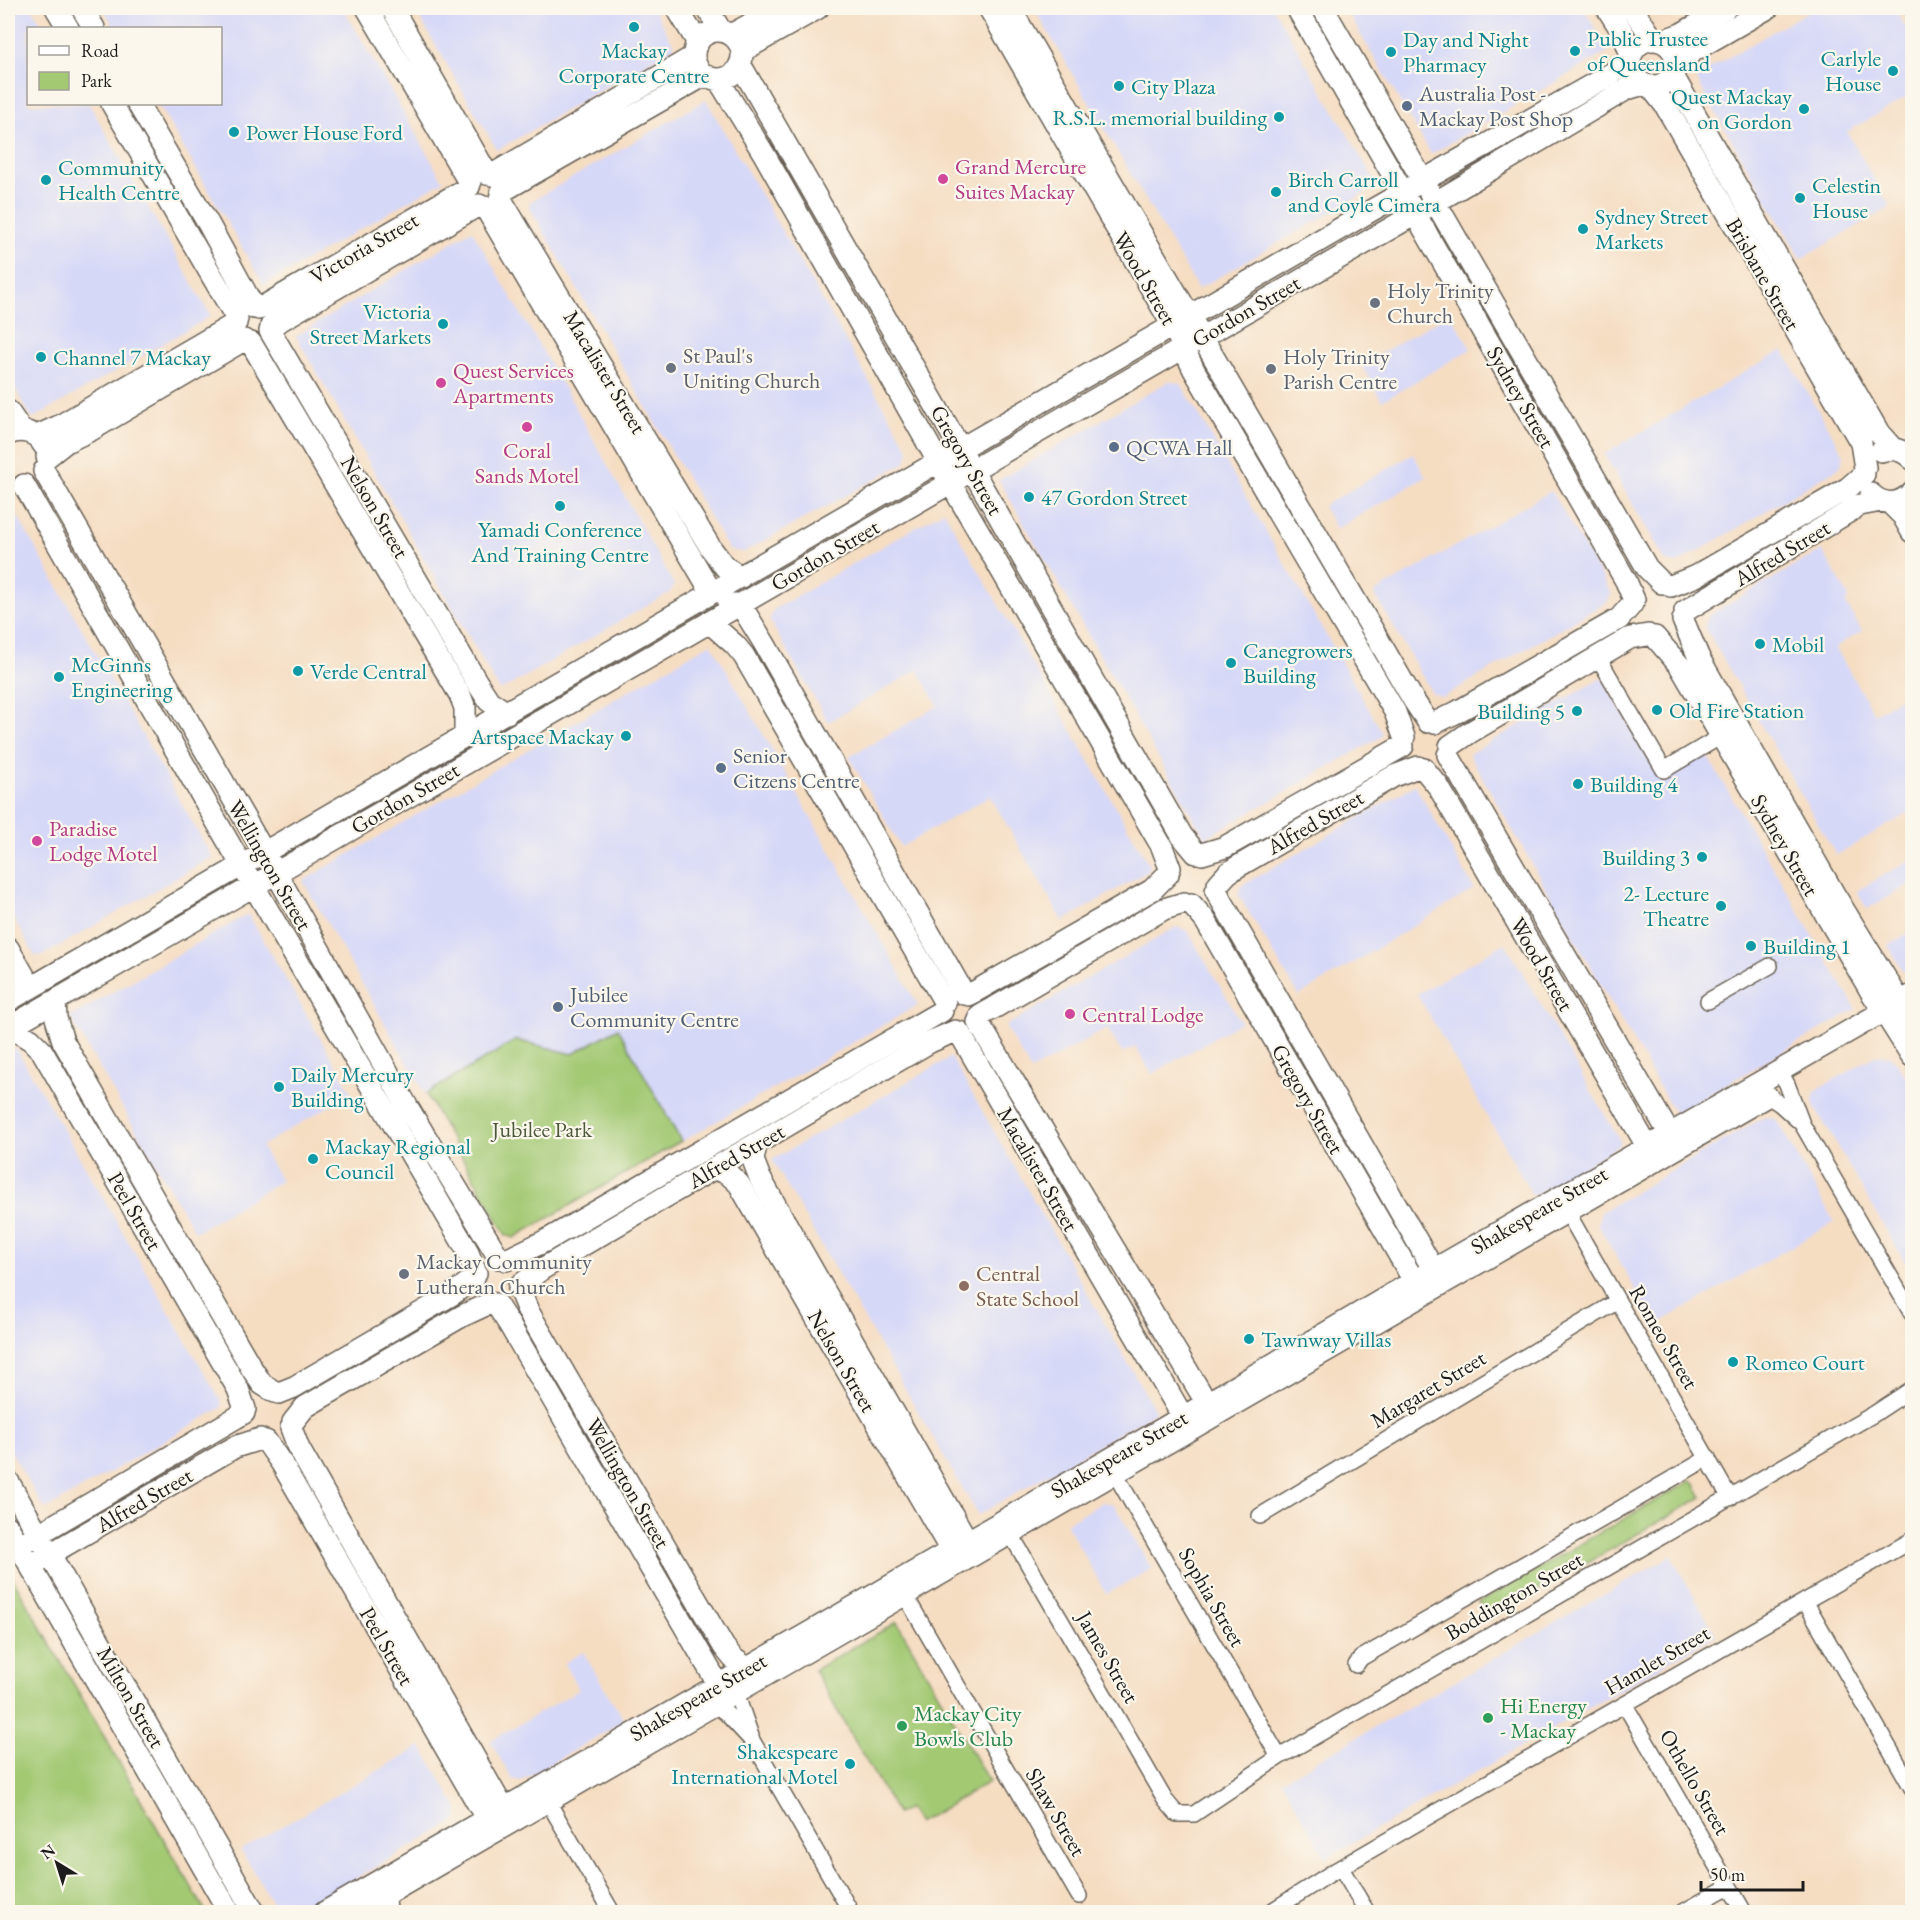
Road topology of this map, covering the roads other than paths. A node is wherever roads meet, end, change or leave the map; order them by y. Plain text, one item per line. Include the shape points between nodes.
1 (56, 8) edge
2 (82, 8) edge
3 (367, 8) edge
4 (392, 8) edge
5 (677, 8) edge
6 (707, 8) edge
7 (779, 8) edge
8 (818, 8) edge
9 (989, 8) edge
10 (1010, 8) edge
11 (1297, 8) edge
12 (1323, 8) edge
13 (1607, 8) edge
14 (1632, 8) edge
15 (1726, 8) edge
16 (1768, 8) edge
17 (67, 27) edge
18 (93, 27) edge
19 (1657, 40) junction
20 (733, 45) junction
21 (696, 49) junction
22 (1631, 58) junction
23 (1675, 70) junction
24 (711, 77) junction
25 (1647, 85) junction
26 (113, 105) edge
27 (139, 105) edge
28 (1424, 180) junction
29 (485, 190) junction
30 (1403, 192) junction
31 (1436, 202) junction
32 (1415, 213) junction
33 (1182, 321) junction
34 (247, 323) junction
35 (270, 329) junction
36 (1202, 336) junction
37 (1184, 347) junction
38 (8, 411) edge
39 (22, 434) edge
40 (961, 449) junction
41 (1906, 453) edge
42 (939, 463) junction
43 (46, 464) junction
44 (973, 469) junction
45 (1865, 471) junction
46 (951, 482) junction
47 (16, 484) edge
48 (1912, 492) edge
49 (1885, 502) junction
50 (1912, 532) edge
51 (701, 552) junction
52 (806, 566) junction
53 (741, 577) junction
54 (1666, 585) junction
55 (712, 593) junction
56 (1633, 602) junction
57 (740, 604) junction
58 (1684, 616) junction
59 (709, 622) junction
60 (1651, 636) junction
61 (628, 642) junction
62 (764, 643) junction
63 (744, 656) junction
64 (1598, 657) junction
65 (1087, 668) junction
66 (1066, 680) junction
67 (478, 684) junction
68 (460, 695) junction
69 (507, 712) junction
70 (1432, 722) junction
71 (1730, 731) junction
72 (465, 735) junction
73 (1403, 742) junction
74 (1449, 750) junction
75 (1421, 768) junction
76 (263, 853) junction
77 (1199, 854) junction
78 (242, 866) junction
79 (1169, 871) junction
80 (275, 872) junction
81 (254, 885) junction
82 (1217, 888) junction
83 (1188, 904) junction
84 (8, 948) edge
85 (1770, 966) dead end
86 (82, 985) junction
87 (31, 988) junction
88 (966, 994) junction
89 (9, 998) edge
90 (55, 1001) junction
91 (1708, 1001) dead end
92 (944, 1007) junction
93 (1903, 1011) edge
94 (979, 1019) junction
95 (9, 1027) edge
96 (957, 1031) junction
97 (1912, 1056) edge
98 (1784, 1078) junction
99 (1768, 1096) junction
100 (1653, 1107) junction
101 (1632, 1119) junction
102 (1802, 1124) junction
103 (112, 1126) junction
104 (92, 1138) junction
105 (1674, 1142) junction
106 (756, 1145) junction
107 (1652, 1154) junction
108 (714, 1169) junction
109 (1563, 1205) junction
110 (164, 1215) junction
111 (144, 1227) junction
112 (1418, 1243) junction
113 (1398, 1255) junction
114 (502, 1259) junction
115 (475, 1275) junction
116 (1438, 1277) junction
117 (519, 1288) junction
118 (1418, 1289) junction
119 (1618, 1301) junction
120 (493, 1304) junction
121 (1912, 1314) edge
122 (1189, 1374) junction
123 (1166, 1388) junction
124 (1912, 1389) edge
125 (277, 1393) junction
126 (1912, 1399) edge
127 (1211, 1409) junction
128 (245, 1411) junction
129 (1875, 1414) junction
130 (1187, 1423) junction
131 (292, 1425) junction
132 (263, 1440) junction
133 (1708, 1458) junction
134 (1111, 1467) junction
135 (8, 1481) edge
136 (1730, 1498) junction
137 (1260, 1516) dead end
138 (944, 1519) junction
139 (8, 1527) edge
140 (1007, 1527) junction
141 (38, 1534) junction
142 (1912, 1540) edge
143 (19, 1546) junction
144 (963, 1553) junction
145 (49, 1555) junction
146 (30, 1566) junction
147 (901, 1589) junction
148 (1805, 1601) junction
149 (811, 1640) junction
150 (724, 1647) junction
151 (704, 1659) junction
152 (1356, 1665) dead end
153 (747, 1668) junction
154 (727, 1689) junction
155 (703, 1703) junction
156 (1625, 1705) junction
157 (753, 1742) junction
158 (1279, 1757) junction
159 (480, 1788) junction
160 (1912, 1788) edge
161 (544, 1795) junction
162 (494, 1813) junction
163 (1177, 1814) joint
164 (523, 1817) junction
165 (1341, 1868) junction
166 (1729, 1886) junction
167 (393, 1890) junction
168 (1079, 1896) dead end
169 (229, 1912) edge
170 (254, 1912) edge
171 (325, 1912) edge
172 (360, 1912) edge
173 (389, 1912) edge
174 (612, 1912) edge
175 (851, 1912) edge
176 (1270, 1912) edge
177 (1367, 1912) edge
178 (1683, 1912) edge
179 (1744, 1912) edge

1 - 17 street
2 - 18 street
3 - 29 street, Macalister Street
4 - 29 street, Macalister Street
5 - 21 street
6 - 20 street, Gregory Street
7 - 20 street
8 - 20 street
9 - 33 street, Wood Street
10 - 33 street, Wood Street
11 - 30 street, Sydney Street
12 - 28 street, Sydney Street
13 - 22 street via 1623,33
14 - 19 street
15 - 19 street via 1681,34
16 - 23 street via 1693,51
19 - 22 street via 1640,44
19 - 23 street via 1673,50
20 - 21 street via 708,33
20 - 24 street via 731,75
20 - 40 street, Gregory Street
21 - 24 street via 699,70
21 - 29 street, Victoria Street
22 - 25 street via 1633,75
22 - 28 street, Gordon Street via 1611,74
23 - 25 street via 1663,84
23 - 41 street, Brisbane Street via 1879,433
24 - 29 street, Victoria Street
24 - 42 street, Gregory Street via 764,154
25 - 31 street, Gordon Street via 1627,89
25 - 45 street, Brisbane Street via 1665,105 1861,443
26 - 34 street, Nelson Street
27 - 34 street, Nelson Street via 209,225
28 - 30 street, Gordon Street
28 - 31 street, Sydney Street
29 - 34 street, Victoria Street
29 - 35 street, Victoria Street
29 - 51 street, Macalister Street
30 - 32 street, Sydney Street
30 - 33 street, Gordon Street
31 - 32 street, Gordon Street
31 - 54 street, Sydney Street via 1647,568
32 - 36 street, Gordon Street
32 - 56 street, Sydney Street via 1626,581
33 - 36 street, Wood Street
33 - 37 street, Wood Street
33 - 40 street, Gordon Street
34 - 35 street, Victoria Street via 262,340
34 - 39 street, Victoria Street via 59,426
34 - 43 street, Victoria Street via 93,429 66,442
34 - 68 street, Nelson Street
35 - 67 street, Nelson Street
36 - 37 street, Gordon Street
36 - 70 street, Wood Street via 1414,701
37 - 44 street, Gordon Street
37 - 73 street, Wood Street via 1395,712
38 - 39 street
39 - 43 street, Wellington Street via 42,442
40 - 42 street, Gordon Street
40 - 44 street, Gregory Street
41 - 45 street, Alfred Street via 1884,450 1876,454
42 - 46 street, Gregory Street
42 - 53 street, Gordon Street
43 - 47 street, Victoria Street via 32,482
43 - 76 street, Wellington Street
44 - 46 street, Gordon Street
44 - 65 street, Gregory Street
45 - 49 street, Brisbane Street via 1870,493
45 - 54 street, Alfred Street via 1848,488 1696,576
46 - 52 street, Gordon Street
46 - 66 street, Gregory Street
47 - 78 street, Wellington Street
48 - 49 street, Alfred Street via 1903,500
49 - 50 street via 1904,517
49 - 58 street, Alfred Street via 1860,505
51 - 53 street, Macalister Street
51 - 55 street, Macalister Street
52 - 55 street via 778,572 734,596
52 - 57 street, Gordon Street
53 - 55 street, Gordon Street
54 - 56 street via 1645,587
54 - 58 street via 1682,596
55 - 61 street, Gordon Street
56 - 60 street via 1633,620
56 - 70 street via 1618,620 1458,712
57 - 59 street, Gordon Street
57 - 61 street via 714,604 656,635
57 - 62 street
58 - 60 street via 1675,632
58 - 71 street, Sydney Street
59 - 63 street
59 - 80 street, Gordon Street
60 - 64 street via 1630,638
60 - 71 street, Sydney Street via 1680,666
61 - 69 street, Gordon Street
62 - 63 street via 749,635 743,639
62 - 88 street
63 - 92 street
64 - 71 street via 1664,770
64 - 74 street via 1468,733
65 - 66 street
65 - 77 street, Gregory Street via 1182,836
66 - 79 street, Gregory Street via 1162,848
67 - 68 street via 477,695 471,699
67 - 69 street, Nelson Street via 491,702
68 - 72 street, Nelson Street via 465,708
69 - 72 street, Gordon Street
70 - 73 street via 1414,725
70 - 74 street via 1446,732
71 - 93 street, Sydney Street via 1793,840
72 - 76 street, Gordon Street
73 - 75 street via 1407,759
73 - 77 street, Alfred Street via 1225,847
74 - 75 street via 1438,765
74 - 100 street, Wood Street
75 - 82 street, Alfred Street via 1394,776 1237,867
75 - 101 street, Wood Street via 1438,786
76 - 78 street, Gordon Street
76 - 80 street, Wellington Street
77 - 79 street via 1185,854
77 - 82 street via 1215,864
78 - 81 street, Wellington Street
78 - 87 street, Gordon Street
79 - 83 street via 1173,895
79 - 88 street via 1152,890
80 - 81 street, Gordon Street
80 - 114 street, Wellington Street via 408,1108
81 - 86 street, Gordon Street
81 - 115 street, Wellington Street via 467,1250
82 - 83 street via 1205,901
82 - 112 street, Gregory Street
83 - 94 street via 1164,909
83 - 113 street, Gregory Street via 1205,920
84 - 87 street
85 - 91 street
86 - 89 street via 67,984 35,1000
86 - 90 street, Gordon Street
87 - 89 street, Gordon Street
88 - 92 street via 953,996
88 - 94 street via 978,1003
90 - 95 street, Gordon Street
90 - 103 street, Peel Street via 63,1041
92 - 96 street via 945,1023
92 - 114 street, Alfred Street via 547,1240
93 - 97 street, Sydney Street
93 - 98 street, Shakespeare Street
94 - 96 street via 970,1030
94 - 122 street, Macalister Street
95 - 104 street, Peel Street via 32,1040 42,1051
96 - 106 street, Alfred Street via 930,1042
96 - 123 street, Macalister Street
98 - 99 street, Shakespeare Street
98 - 102 street
98 - 105 street, Shakespeare Street
99 - 102 street
99 - 105 street, Shakespeare Street
100 - 101 street
100 - 105 street, Wood Street
101 - 107 street, Wood Street
102 - 121 street
103 - 104 street
103 - 110 street, Peel Street
104 - 111 street, Peel Street
105 - 107 street, Shakespeare Street
106 - 108 street, Alfred Street
106 - 138 street, Nelson Street via 753,1160 760,1178
107 - 109 street, Shakespeare Street
108 - 117 street, Alfred Street via 542,1269
108 - 138 street, Nelson Street via 727,1173 740,1184
109 - 116 street, Shakespeare Street
109 - 119 street, Romeo Street
110 - 111 street
110 - 125 street, Peel Street via 252,1369 262,1384
111 - 128 street, Peel Street via 238,1389
112 - 113 street
112 - 116 street, Gregory Street
113 - 118 street, Gregory Street
114 - 115 street via 488,1260
114 - 117 street via 519,1273
115 - 120 street via 476,1291
115 - 125 street via 443,1300 294,1387
116 - 118 street, Shakespeare Street
117 - 120 street via 512,1299
117 - 150 street, Wellington Street via 528,1311
118 - 127 street, Shakespeare Street
119 - 133 street, Romeo Street
119 - 137 street, Margaret Street
120 - 131 street via 462,1316 305,1407
120 - 151 street, Wellington Street via 509,1324
122 - 123 street
122 - 127 street, Macalister Street
123 - 130 street, Macalister Street
124 - 129 street, Boddington Street
125 - 128 street via 260,1393
125 - 131 street via 292,1408
126 - 129 street, Boddington Street
127 - 130 street, Shakespeare Street
128 - 132 street via 248,1430
128 - 141 street, Alfred Street
129 - 136 street, Boddington Street
130 - 134 street, Shakespeare Street
131 - 132 street via 280,1438
131 - 159 street, Peel Street via 299,1449
132 - 145 street, Alfred Street via 235,1448
132 - 159 street, Peel Street via 282,1464
133 - 136 street, Romeo Street
133 - 152 street, Boddington Street via 1361,1658
134 - 140 street, Shakespeare Street
134 - 158 street, Sophia Street
135 - 141 street, Milton Street
136 - 158 street, Boddington Street
138 - 144 street, Nelson Street
139 - 143 street, Milton Street
140 - 144 street, Shakespeare Street
140 - 163 street, James Street via 1165,1800
141 - 143 street, Alfred Street
141 - 145 street, Milton Street
142 - 148 street, Hamlet Street
143 - 146 street, Milton Street
144 - 147 street, Shakespeare Street
145 - 146 street, Alfred Street
145 - 170 street, Milton Street
146 - 169 street, Milton Street
147 - 149 street, Shakespeare Street
147 - 168 street, Shaw Street
148 - 156 street, Hamlet Street
148 - 160 street
149 - 153 street, Shakespeare Street
149 - 154 street, Shakespeare Street via 777,1669 761,1672
150 - 151 street
150 - 153 street, Wellington Street
151 - 154 street, Wellington Street
153 - 154 street, Shakespeare Street
154 - 155 street, Shakespeare Street
154 - 157 street, Wellington Street
155 - 157 street, Wellington Street via 726,1713
155 - 161 street, Shakespeare Street
156 - 165 street, Hamlet Street
156 - 166 street, Othello Street
157 - 175 street, Wellington Street
158 - 163 street, Boddington Street via 1194,1814
159 - 162 street, Peel Street
161 - 162 street, Shakespeare Street
161 - 164 street, Shakespeare Street
161 - 174 street
162 - 164 street via 496,1824
162 - 171 street, Shakespeare Street
164 - 167 street, Shakespeare Street
165 - 176 street, Hamlet Street
165 - 177 street
166 - 178 street
166 - 179 street, Othello Street
167 - 172 street, Shakespeare Street
167 - 173 street via 388,1898

